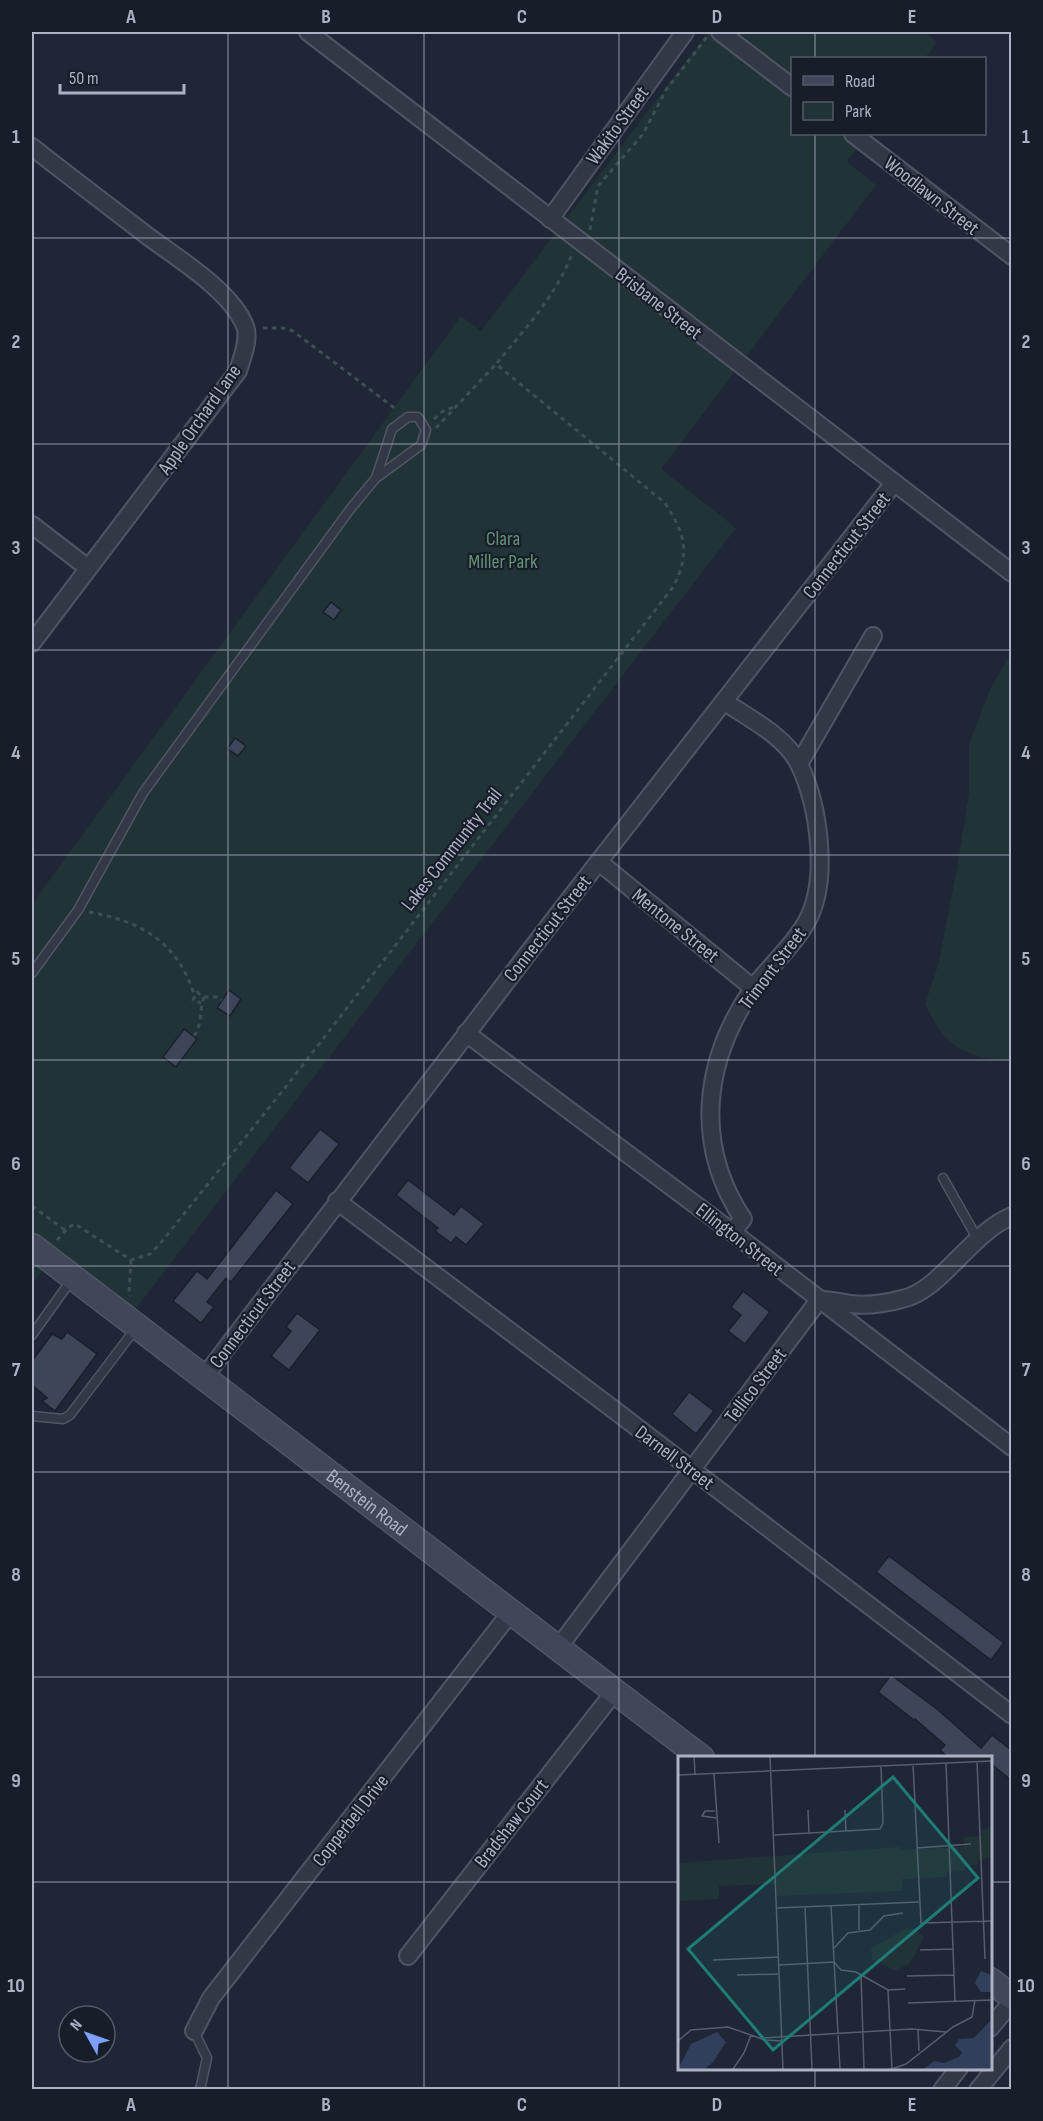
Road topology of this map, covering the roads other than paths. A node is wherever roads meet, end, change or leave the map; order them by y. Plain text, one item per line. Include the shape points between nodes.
1 (308, 32) edge
2 (685, 32) edge
3 (720, 32) edge
4 (791, 86) edge
5 (854, 135) edge
6 (32, 147) edge
7 (550, 219) junction
8 (1011, 256) edge
9 (375, 478) junction
10 (894, 483) junction
11 (32, 525) edge
12 (88, 568) junction
13 (1011, 573) edge
14 (873, 636) dead end
15 (32, 643) edge
16 (725, 702) junction
17 (799, 764) junction
18 (599, 862) junction
19 (32, 973) edge
20 (753, 988) junction
21 (466, 1034) junction
22 (943, 1178) dead end
23 (337, 1201) junction
24 (1011, 1216) edge
25 (732, 1232) junction
26 (977, 1238) junction
27 (37, 1250) edge
28 (74, 1276) junction
29 (819, 1300) junction
30 (137, 1325) junction
31 (32, 1335) edge
32 (205, 1376) junction
33 (32, 1416) edge
34 (1011, 1448) edge
35 (692, 1470) junction
36 (511, 1612) junction
37 (558, 1648) junction
38 (615, 1691) junction
39 (1011, 1716) edge
40 (699, 1756) edge
41 (408, 1956) dead end
42 (992, 1982) edge
43 (1011, 1997) edge
44 (1011, 2002) edge
45 (992, 2026) edge
46 (194, 2031) joint
47 (1011, 2048) edge
48 (957, 2070) edge
49 (200, 2090) edge
50 (942, 2090) edge
51 (978, 2090) edge

1 - 7 street, Brisbane Street
2 - 7 street, Wakito Street
3 - 4 street
5 - 8 street, Woodlawn Street
6 - 12 street, Apple Orchard Lane via 225,298 246,328 238,371
7 - 10 street, Brisbane Street
9 - 9 lane via 421,445 424,424 418,417 400,420 392,429
9 - 19 lane via 143,793 78,910
10 - 13 street, Brisbane Street
10 - 16 street, Connecticut Street
11 - 12 street
12 - 15 street, Apple Orchard Lane
14 - 17 street
16 - 17 street, Trimont Street via 776,737
16 - 18 street, Connecticut Street
17 - 20 street, Trimont Street via 816,815 816,894 806,922
18 - 20 street, Mentone Street
18 - 21 street, Connecticut Street
20 - 25 street, Trimont Street via 722,1046 709,1110 714,1155 742,1220
21 - 23 street, Connecticut Street
21 - 25 street, Ellington Street
22 - 26 lane
23 - 32 street, Connecticut Street
23 - 35 street, Darnell Street
24 - 26 street
25 - 29 street, Ellington Street
26 - 29 street via 940,1275 905,1299 852,1304 836,1299
27 - 28 street, Benstein Road
28 - 30 street, Benstein Road
28 - 31 lane
29 - 34 street, Ellington Street
29 - 35 street, Tellico Street
30 - 32 street, Benstein Road
30 - 33 lane via 70,1415 63,1419
32 - 36 street, Benstein Road
35 - 37 street, Tellico Street
35 - 39 street, Darnell Street
36 - 37 street, Benstein Road
36 - 46 street, Copperbell Drive via 211,1998
37 - 38 street, Benstein Road
38 - 40 street, Benstein Road
38 - 41 street, Bradshaw Court
42 - 43 street
44 - 45 street
46 - 49 lane via 207,2058
47 - 51 street
48 - 50 street

